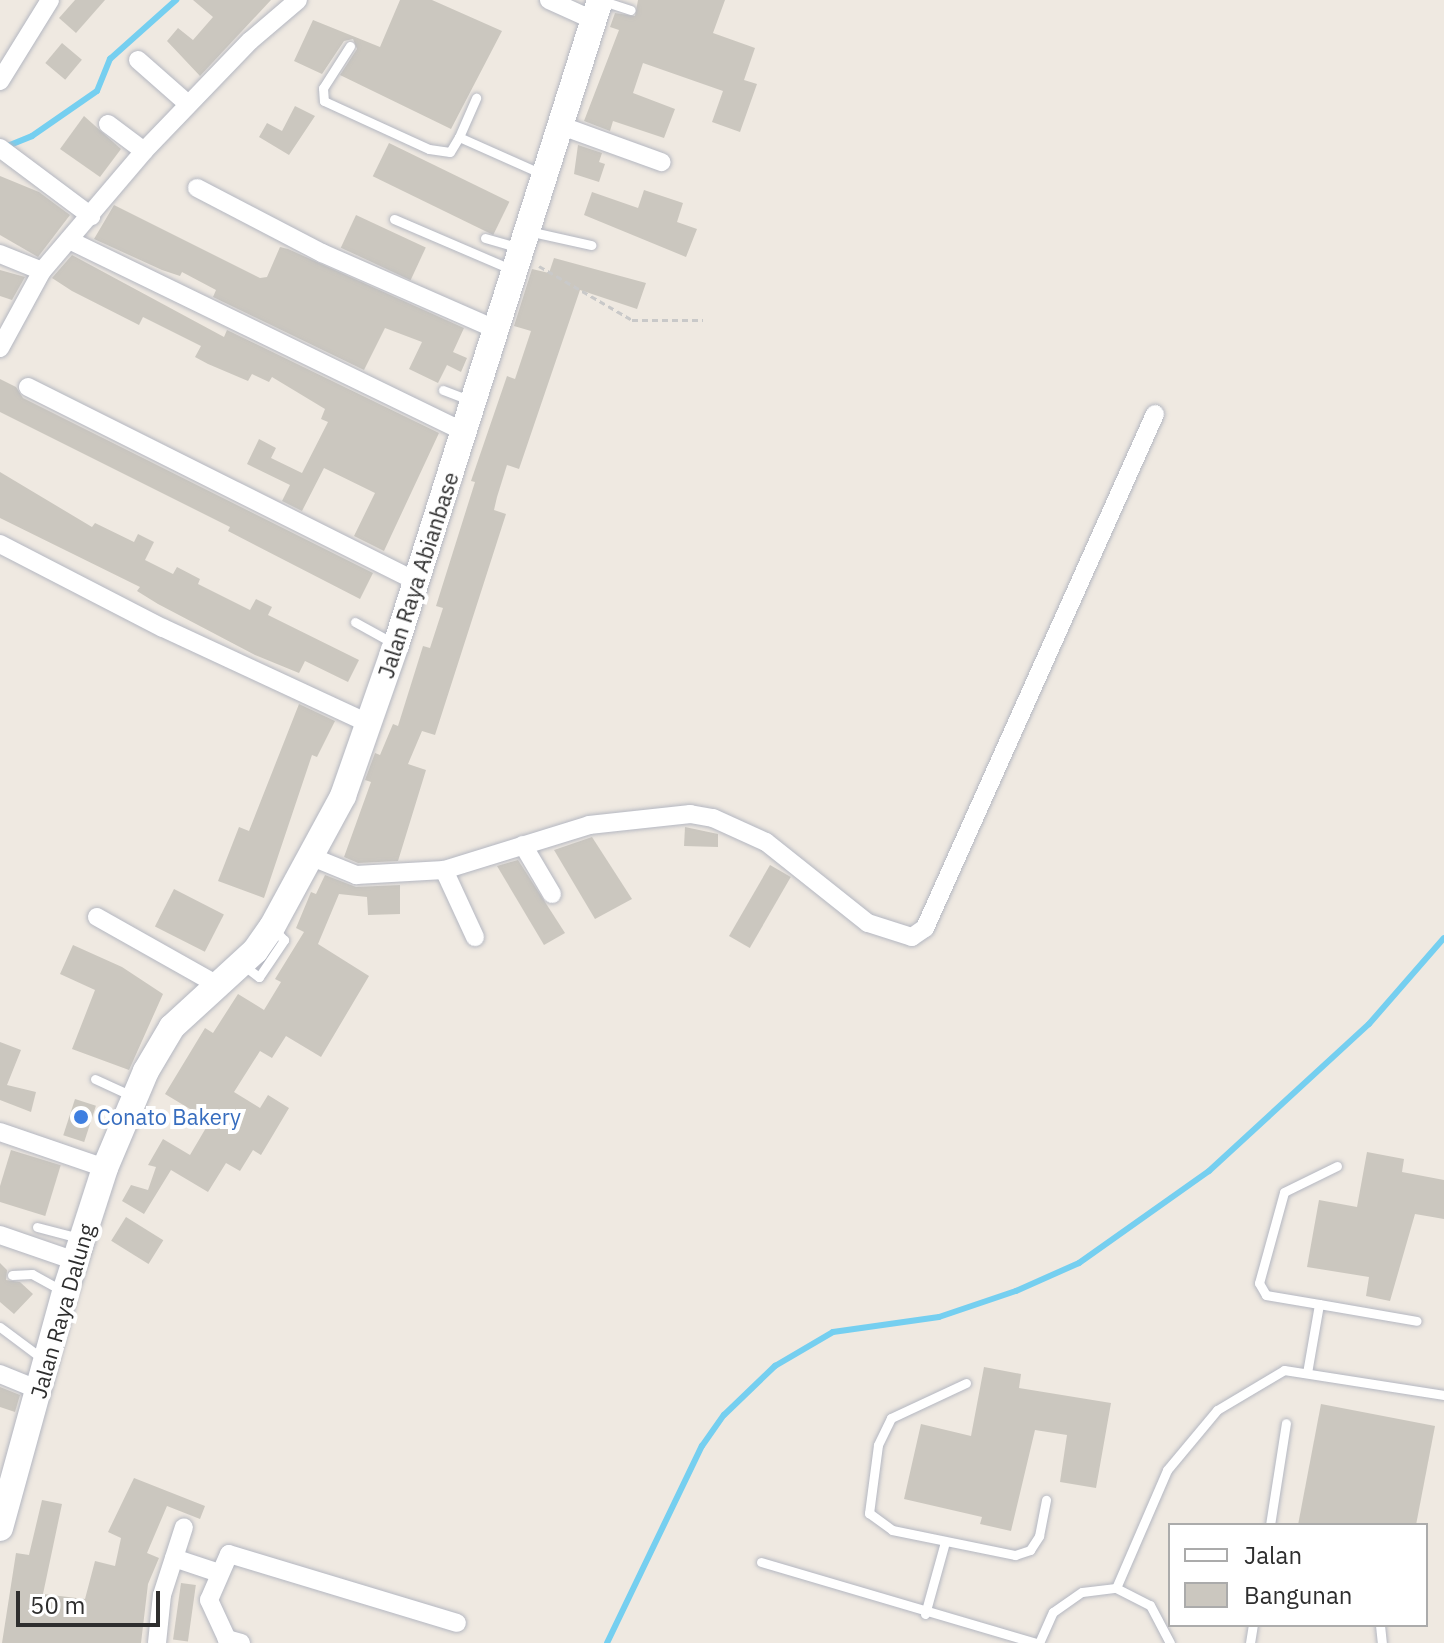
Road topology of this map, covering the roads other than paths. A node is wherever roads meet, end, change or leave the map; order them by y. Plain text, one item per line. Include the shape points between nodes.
1 (50, 0) edge
2 (298, 0) edge
3 (549, 0) edge
4 (598, 7) edge
5 (631, 10) dead end
6 (350, 46) dead end
7 (138, 60) dead end
8 (0, 81) edge
9 (476, 98) dead end
10 (187, 103) junction
11 (108, 124) dead end
12 (559, 125) junction
13 (459, 137) junction
14 (144, 151) junction
15 (6, 154) edge
16 (661, 162) dead end
17 (542, 174) junction
18 (197, 188) dead end
19 (91, 216) junction
20 (394, 219) dead end
21 (485, 238) dead end
22 (69, 240) junction
23 (591, 245) dead end
24 (518, 252) junction
25 (0, 254) edge
26 (42, 271) junction
27 (495, 329) junction
28 (1, 344) edge
29 (28, 387) dead end
30 (443, 390) dead end
31 (473, 402) junction
32 (1155, 414) dead end
33 (464, 432) junction
34 (0, 544) edge
35 (416, 581) junction
36 (355, 622) dead end
37 (396, 645) junction
38 (370, 724) junction
39 (523, 845) junction
40 (312, 857) junction
41 (444, 870) junction
42 (552, 894) dead end
43 (97, 917) dead end
44 (475, 937) dead end
45 (216, 984) junction
46 (95, 1079) dead end
47 (135, 1097) junction
48 (0, 1132) edge
49 (1337, 1166) dead end
50 (105, 1168) junction
51 (37, 1227) dead end
52 (0, 1235) edge
53 (78, 1250) junction
54 (12, 1275) dead end
55 (65, 1292) junction
56 (1319, 1304) junction
57 (1417, 1321) dead end
58 (0, 1327) edge
59 (46, 1361) junction
60 (1307, 1373) junction
61 (0, 1374) edge
62 (966, 1383) dead end
63 (39, 1390) junction
64 (1444, 1395) edge
65 (1286, 1423) dead end
66 (7, 1466) edge
67 (1046, 1500) dead end
68 (1, 1517) edge
69 (1270, 1523) edge
70 (184, 1527) dead end
71 (945, 1542) junction
72 (174, 1558) junction
73 (761, 1562) dead end
74 (219, 1573) junction
75 (1116, 1588) junction
76 (925, 1614) junction
77 (457, 1623) dead end
78 (157, 1643) edge
79 (241, 1643) edge
80 (1038, 1643) edge
81 (1170, 1643) edge

1 - 8 street
2 - 10 street
3 - 4 street
4 - 5 lane
4 - 12 main road, Jalan Raya Abianbase
6 - 13 lane via 323,88 324,101 429,149 450,152
7 - 10 street
9 - 13 lane
10 - 14 street
11 - 14 street
12 - 16 street
12 - 17 main road, Jalan Raya Abianbase
13 - 17 lane
14 - 19 street
15 - 19 street
17 - 24 main road, Jalan Raya Abianbase
18 - 27 street via 322,253
19 - 22 street
20 - 24 lane
21 - 24 lane
22 - 26 street
22 - 33 street
23 - 24 lane
24 - 27 main road, Jalan Raya Abianbase
25 - 26 street
26 - 28 street
27 - 31 main road, Jalan Raya Abianbase
29 - 35 street
30 - 31 lane
31 - 33 main road, Jalan Raya Abianbase
32 - 39 street via 925,928 905,938 884,931 824,891 766,842 713,818 670,813 589,825
33 - 35 main road, Jalan Raya Abianbase
34 - 38 street via 163,628
35 - 37 main road, Jalan Raya Abianbase
36 - 37 lane
37 - 38 main road, Jalan Raya Abianbase
38 - 40 main road, Jalan Raya Abianbase
39 - 41 street
39 - 42 street
40 - 41 street via 356,875
40 - 45 main road, Jalan Raya Abianbase via 272,927
41 - 44 street
43 - 45 street
45 - 47 main road, Jalan Raya Abianbase via 172,1027
46 - 47 lane
47 - 50 main road, Jalan Raya Dalung
48 - 50 street
49 - 56 lane via 1284,1192 1259,1283 1266,1295
50 - 53 main road, Jalan Raya Dalung
51 - 53 lane
52 - 53 street
53 - 55 main road, Jalan Raya Dalung
54 - 55 lane via 32,1274
55 - 59 main road, Jalan Raya Dalung
56 - 57 lane
56 - 60 lane
58 - 59 lane
59 - 63 main road, Jalan Raya Dalung
60 - 64 lane
60 - 75 lane via 1284,1370 1217,1410 1167,1470
61 - 63 street
62 - 71 lane via 891,1418 878,1445 867,1506 892,1530
63 - 66 main road, Jalan Raya Dalung
65 - 69 lane
66 - 68 main road, Jalan Raya Dalung
67 - 71 lane via 1039,1536 1030,1550 1015,1555
70 - 72 street
71 - 76 lane
72 - 74 street
72 - 78 street via 162,1595
73 - 76 lane
74 - 77 street via 229,1554
74 - 79 street via 209,1600 227,1639
75 - 80 lane via 1082,1592 1053,1612
75 - 81 lane via 1150,1605
76 - 80 lane

